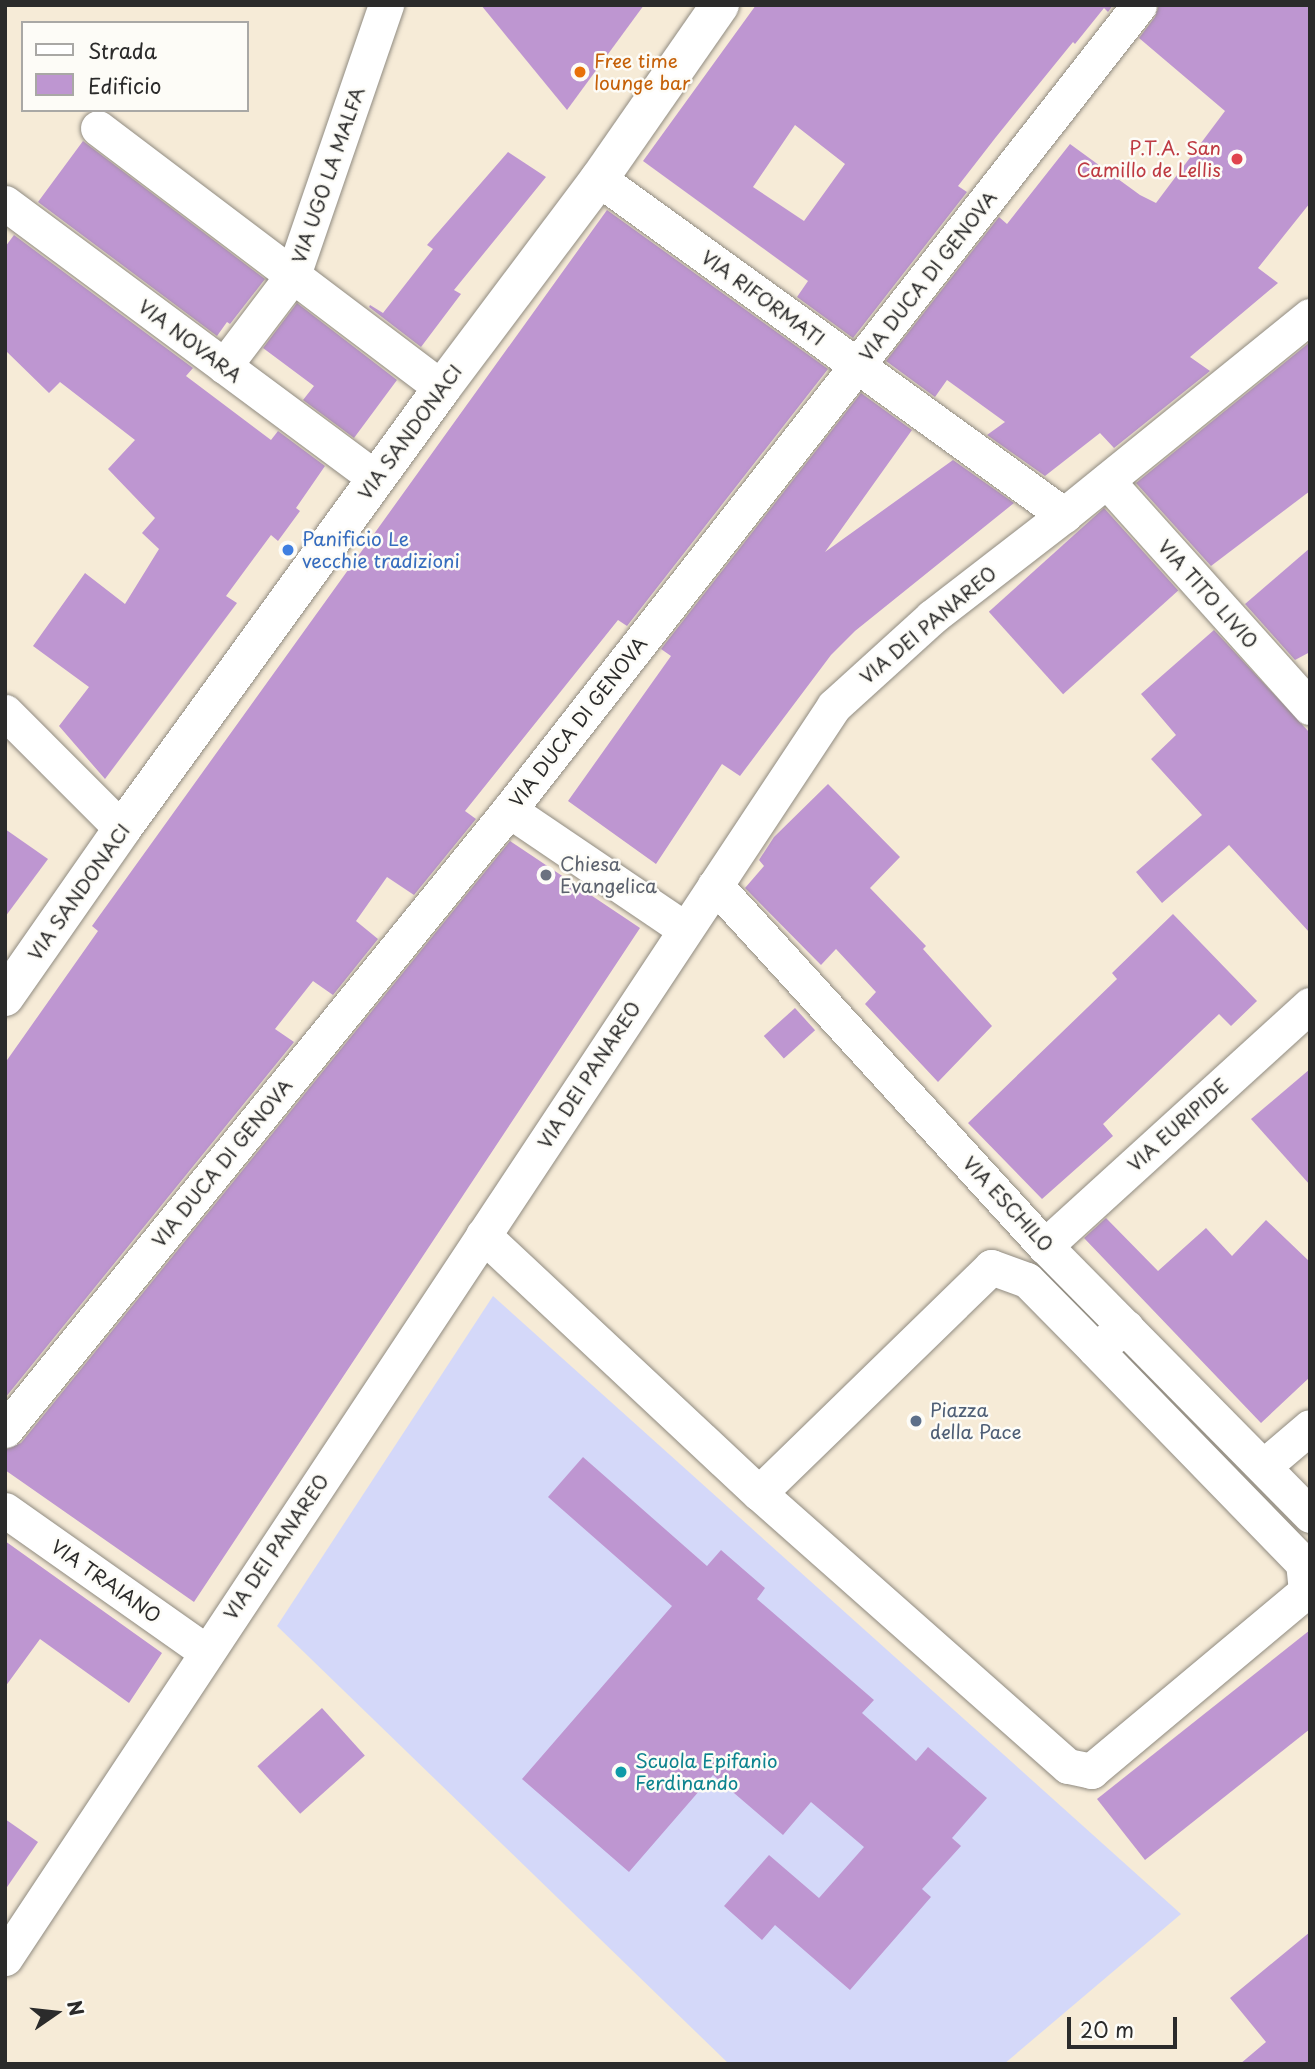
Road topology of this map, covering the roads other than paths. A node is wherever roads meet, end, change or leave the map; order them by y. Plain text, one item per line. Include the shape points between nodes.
1 (386, 5) edge
2 (720, 5) edge
3 (1139, 5) edge
4 (98, 128) dead end
5 (599, 179) junction
6 (5, 203) edge
7 (293, 275) junction
8 (1310, 316) edge
9 (224, 366) junction
10 (857, 367) junction
11 (442, 388) junction
12 (376, 479) junction
13 (1107, 481) junction
14 (1064, 515) junction
15 (1306, 698) edge
16 (5, 712) edge
17 (509, 810) junction
18 (122, 830) junction
19 (715, 885) junction
20 (685, 929) junction
21 (5, 998) edge
22 (1310, 1005) edge
23 (483, 1236) junction
24 (1045, 1246) junction
25 (1126, 1327) junction
26 (1095, 1349) junction
27 (1310, 1427) edge
28 (5, 1430) edge
29 (1264, 1466) junction
30 (759, 1493) junction
31 (5, 1510) edge
32 (1310, 1515) edge
33 (206, 1652) junction
34 (5, 1958) edge

1 - 7 street, VIA UGO LA MALFA
2 - 5 main road, VIA SANDONACI
3 - 10 street, VIA DUCA DI GENOVA
4 - 7 street
5 - 10 street, VIA RIFORMATI
5 - 11 main road, VIA SANDONACI
6 - 9 street, VIA NOVARA
7 - 9 street, VIA UGO LA MALFA
7 - 11 street
8 - 13 street, VIA DEI PANAREO
9 - 12 street, VIA NOVARA
10 - 14 street, VIA RIFORMATI
10 - 17 street, VIA DUCA DI GENOVA
11 - 12 main road, VIA SANDONACI
12 - 18 main road, VIA SANDONACI
13 - 14 street, VIA DEI PANAREO
13 - 15 street, VIA TITO LIVIO
14 - 19 street, VIA DEI PANAREO via 932,617 834,706
16 - 18 street
17 - 20 street
17 - 28 street, VIA DUCA DI GENOVA
18 - 21 main road, VIA SANDONACI
19 - 20 street, VIA DEI PANAREO
19 - 24 street, VIA ESCHILO
20 - 23 street, VIA DEI PANAREO
22 - 24 street, VIA EURIPIDE
23 - 30 street
23 - 33 street, VIA DEI PANAREO
24 - 25 street, VIA ESCHILO
25 - 26 street
25 - 29 street, VIA ESCHILO
26 - 30 street via 1027,1280 991,1267
26 - 30 street via 1303,1563 1306,1591 1091,1771 1068,1766
27 - 29 street
29 - 32 street, VIA ESCHILO
31 - 33 street, VIA TRAIANO
33 - 34 street, VIA DEI PANAREO

